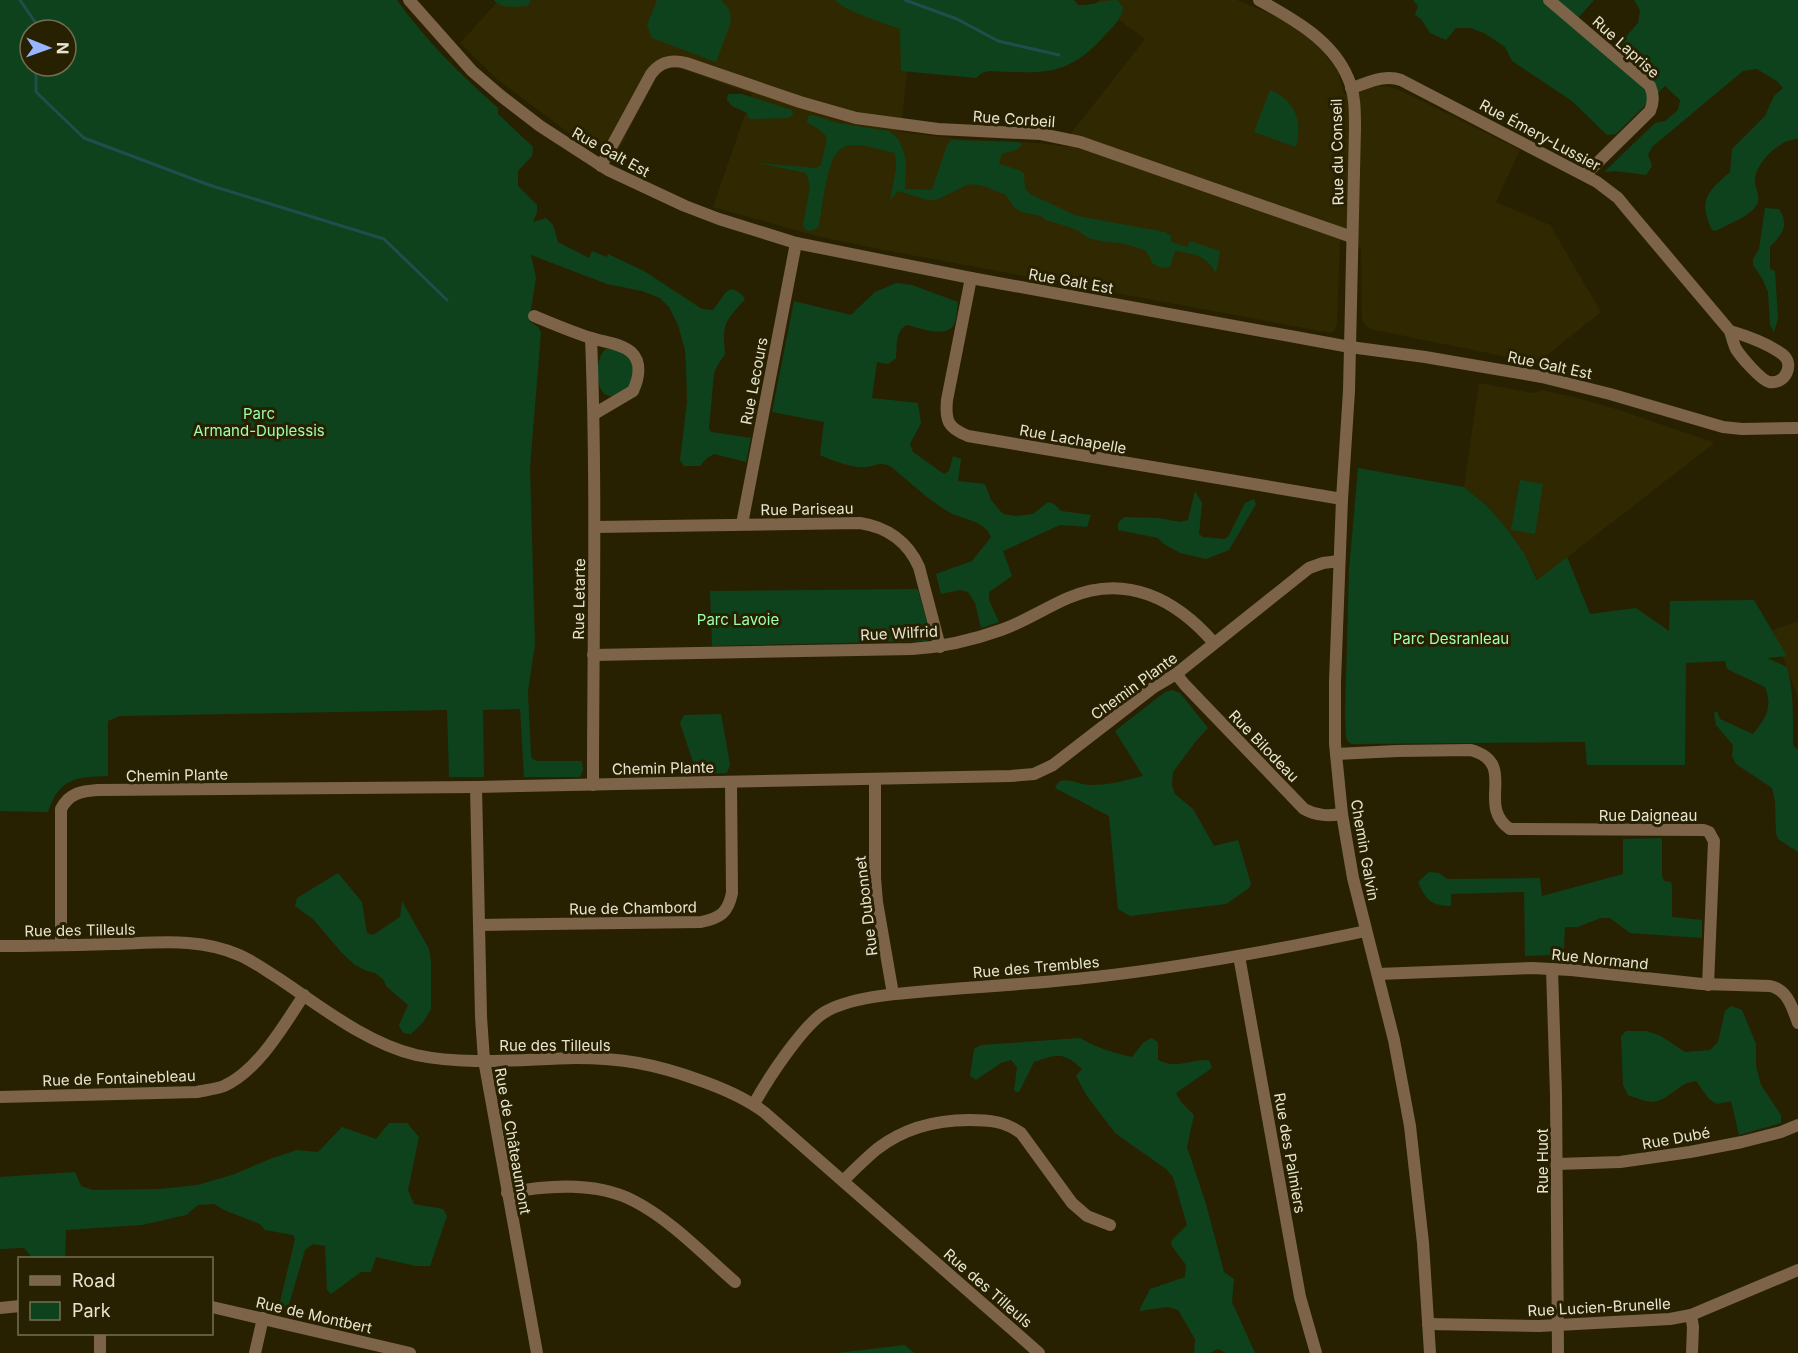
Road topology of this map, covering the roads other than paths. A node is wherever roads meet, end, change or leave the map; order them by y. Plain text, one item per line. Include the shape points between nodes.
1 (409, 0) edge
2 (1259, 0) edge
3 (1549, 0) edge
4 (1351, 88) junction
5 (601, 166) junction
6 (1585, 175) junction
7 (1352, 237) junction
8 (796, 243) junction
9 (971, 278) junction
10 (534, 316) dead end
11 (1730, 331) junction
12 (591, 338) junction
13 (1350, 346) junction
14 (594, 414) junction
15 (1798, 428) edge
16 (1342, 499) junction
17 (742, 524) junction
18 (595, 527) junction
19 (1339, 561) junction
20 (1214, 644) junction
21 (940, 647) junction
22 (593, 655) junction
23 (1176, 674) junction
24 (1336, 754) junction
25 (875, 779) junction
26 (731, 782) junction
27 (593, 785) junction
28 (476, 787) junction
29 (1342, 814) junction
30 (480, 925) junction
31 (1366, 931) junction
32 (61, 945) junction
33 (0, 946) edge
34 (1239, 956) junction
35 (1552, 969) junction
36 (1378, 974) junction
37 (1708, 985) junction
38 (893, 994) junction
39 (304, 995) junction
40 (1798, 1023) edge
41 (484, 1060) junction
42 (0, 1097) edge
43 (754, 1104) junction
44 (1798, 1125) edge
45 (1557, 1164) junction
46 (843, 1181) junction
47 (507, 1193) junction
48 (1110, 1225) dead end
49 (1798, 1270) edge
50 (735, 1282) dead end
51 (18, 1306) edge
52 (213, 1307) edge
53 (0, 1308) edge
54 (1691, 1315) junction
55 (262, 1318) junction
56 (1428, 1324) junction
57 (1557, 1326) junction
58 (100, 1335) edge
59 (100, 1353) edge
60 (255, 1353) edge
61 (405, 1353) edge
62 (537, 1353) edge
63 (1039, 1353) edge
64 (1316, 1353) edge
65 (1430, 1353) edge
66 (1558, 1353) edge
67 (1692, 1353) edge

1 - 5 street, Rue Galt Est via 472,71 540,126
2 - 4 street, Rue du Conseil via 1322,42 1345,72
3 - 6 street, Rue Laprise via 1650,86 1653,93 1650,111
4 - 6 street, Rue Émery-Lussier via 1393,77
4 - 7 street, Rue du Conseil via 1355,120
5 - 7 street, Rue Corbeil via 655,68 673,61 856,118 1080,142
5 - 8 street, Rue Galt Est via 685,206
6 - 11 street, Rue Émery-Lussier via 1618,198
7 - 13 street, Rue du Conseil
8 - 9 street, Rue Galt Est
8 - 17 street, Rue Lecours
9 - 13 street, Rue Galt Est
9 - 16 street, Rue Lachapelle via 947,400 946,413 956,432
10 - 12 street
11 - 11 street, Rue Émery-Lussier via 1738,352 1763,379 1774,382 1784,376 1788,363 1782,354
12 - 14 street, Rue Letarte
12 - 14 street via 630,351 639,374 633,390
13 - 15 street, Rue Galt Est via 1542,377 1723,427
13 - 16 street, Chemin Galvin
14 - 18 street, Rue Letarte
16 - 19 street, Chemin Galvin
17 - 18 street, Rue Pariseau
17 - 21 street, Rue Pariseau via 860,523 880,528 901,541 919,567
18 - 22 street, Rue Letarte
19 - 20 street, Chemin Plante via 1309,568
19 - 24 street, Chemin Galvin
20 - 21 street, Rue Wilfrid via 1186,615 1163,600 1137,591 1107,589 1081,593 1001,630
20 - 23 street, Chemin Plante
21 - 22 street, Rue Wilfrid
22 - 27 street, Rue Letarte
23 - 25 street, Chemin Plante via 1043,771 1022,776
23 - 29 street, Rue Bilodeau via 1304,809 1325,816
24 - 29 street, Chemin Galvin
24 - 37 street, Rue Daigneau via 1471,750 1481,753 1495,768 1498,815 1510,829 1709,832 1714,841
25 - 26 street, Chemin Plante
25 - 38 street, Rue Dubonnet via 875,878
26 - 27 street, Chemin Plante
26 - 30 street, Rue de Chambord via 732,893 730,904 718,917 701,922
27 - 28 street, Chemin Plante
28 - 30 street, Rue de Châteaumont
28 - 32 street, Chemin Plante via 87,790 72,795 61,809 60,820
29 - 31 street, Chemin Galvin
30 - 41 street, Rue de Châteaumont
31 - 34 street, Rue des Trembles
31 - 36 street, Chemin Galvin
32 - 33 street, Rue des Tilleuls
32 - 39 street, Rue des Tilleuls via 202,944 240,955
34 - 38 street, Rue des Trembles via 1094,977
34 - 64 street, Rue des Palmiers via 1300,1297
35 - 36 street, Rue Normand
35 - 37 street, Rue Normand
35 - 45 street, Rue Huot
36 - 56 street, Chemin Galvin via 1413,1145
37 - 40 street, Rue Normand via 1778,988 1785,993
38 - 43 street, Rue des Trembles via 826,1011 810,1024
39 - 41 street, Rue des Tilleuls via 372,1038 397,1049 447,1059
39 - 42 street, Rue de Fontainebleau via 264,1054 232,1082 213,1089
41 - 43 street, Rue des Tilleuls via 577,1058 643,1063 702,1081
41 - 47 street, Rue de Châteaumont
43 - 46 street, Rue des Tilleuls
44 - 45 street, Rue Dubé via 1742,1142 1670,1155 1620,1162
45 - 57 street, Rue Huot
46 - 48 street via 878,1149 919,1127 939,1122 994,1120 1021,1133 1072,1203 1087,1216
46 - 63 street, Rue des Tilleuls
47 - 50 street via 578,1188 623,1197 664,1221
47 - 62 street, Rue de Châteaumont
49 - 54 street, Rue Lucien-Brunelle
51 - 53 street
52 - 55 street, Rue de Montbert
54 - 57 street, Rue Lucien-Brunelle
54 - 67 street
55 - 60 street
55 - 61 street, Rue de Montbert
56 - 57 street, Rue Lucien-Brunelle
56 - 65 street, Chemin Galvin
57 - 66 street, Rue Huot
58 - 59 street

